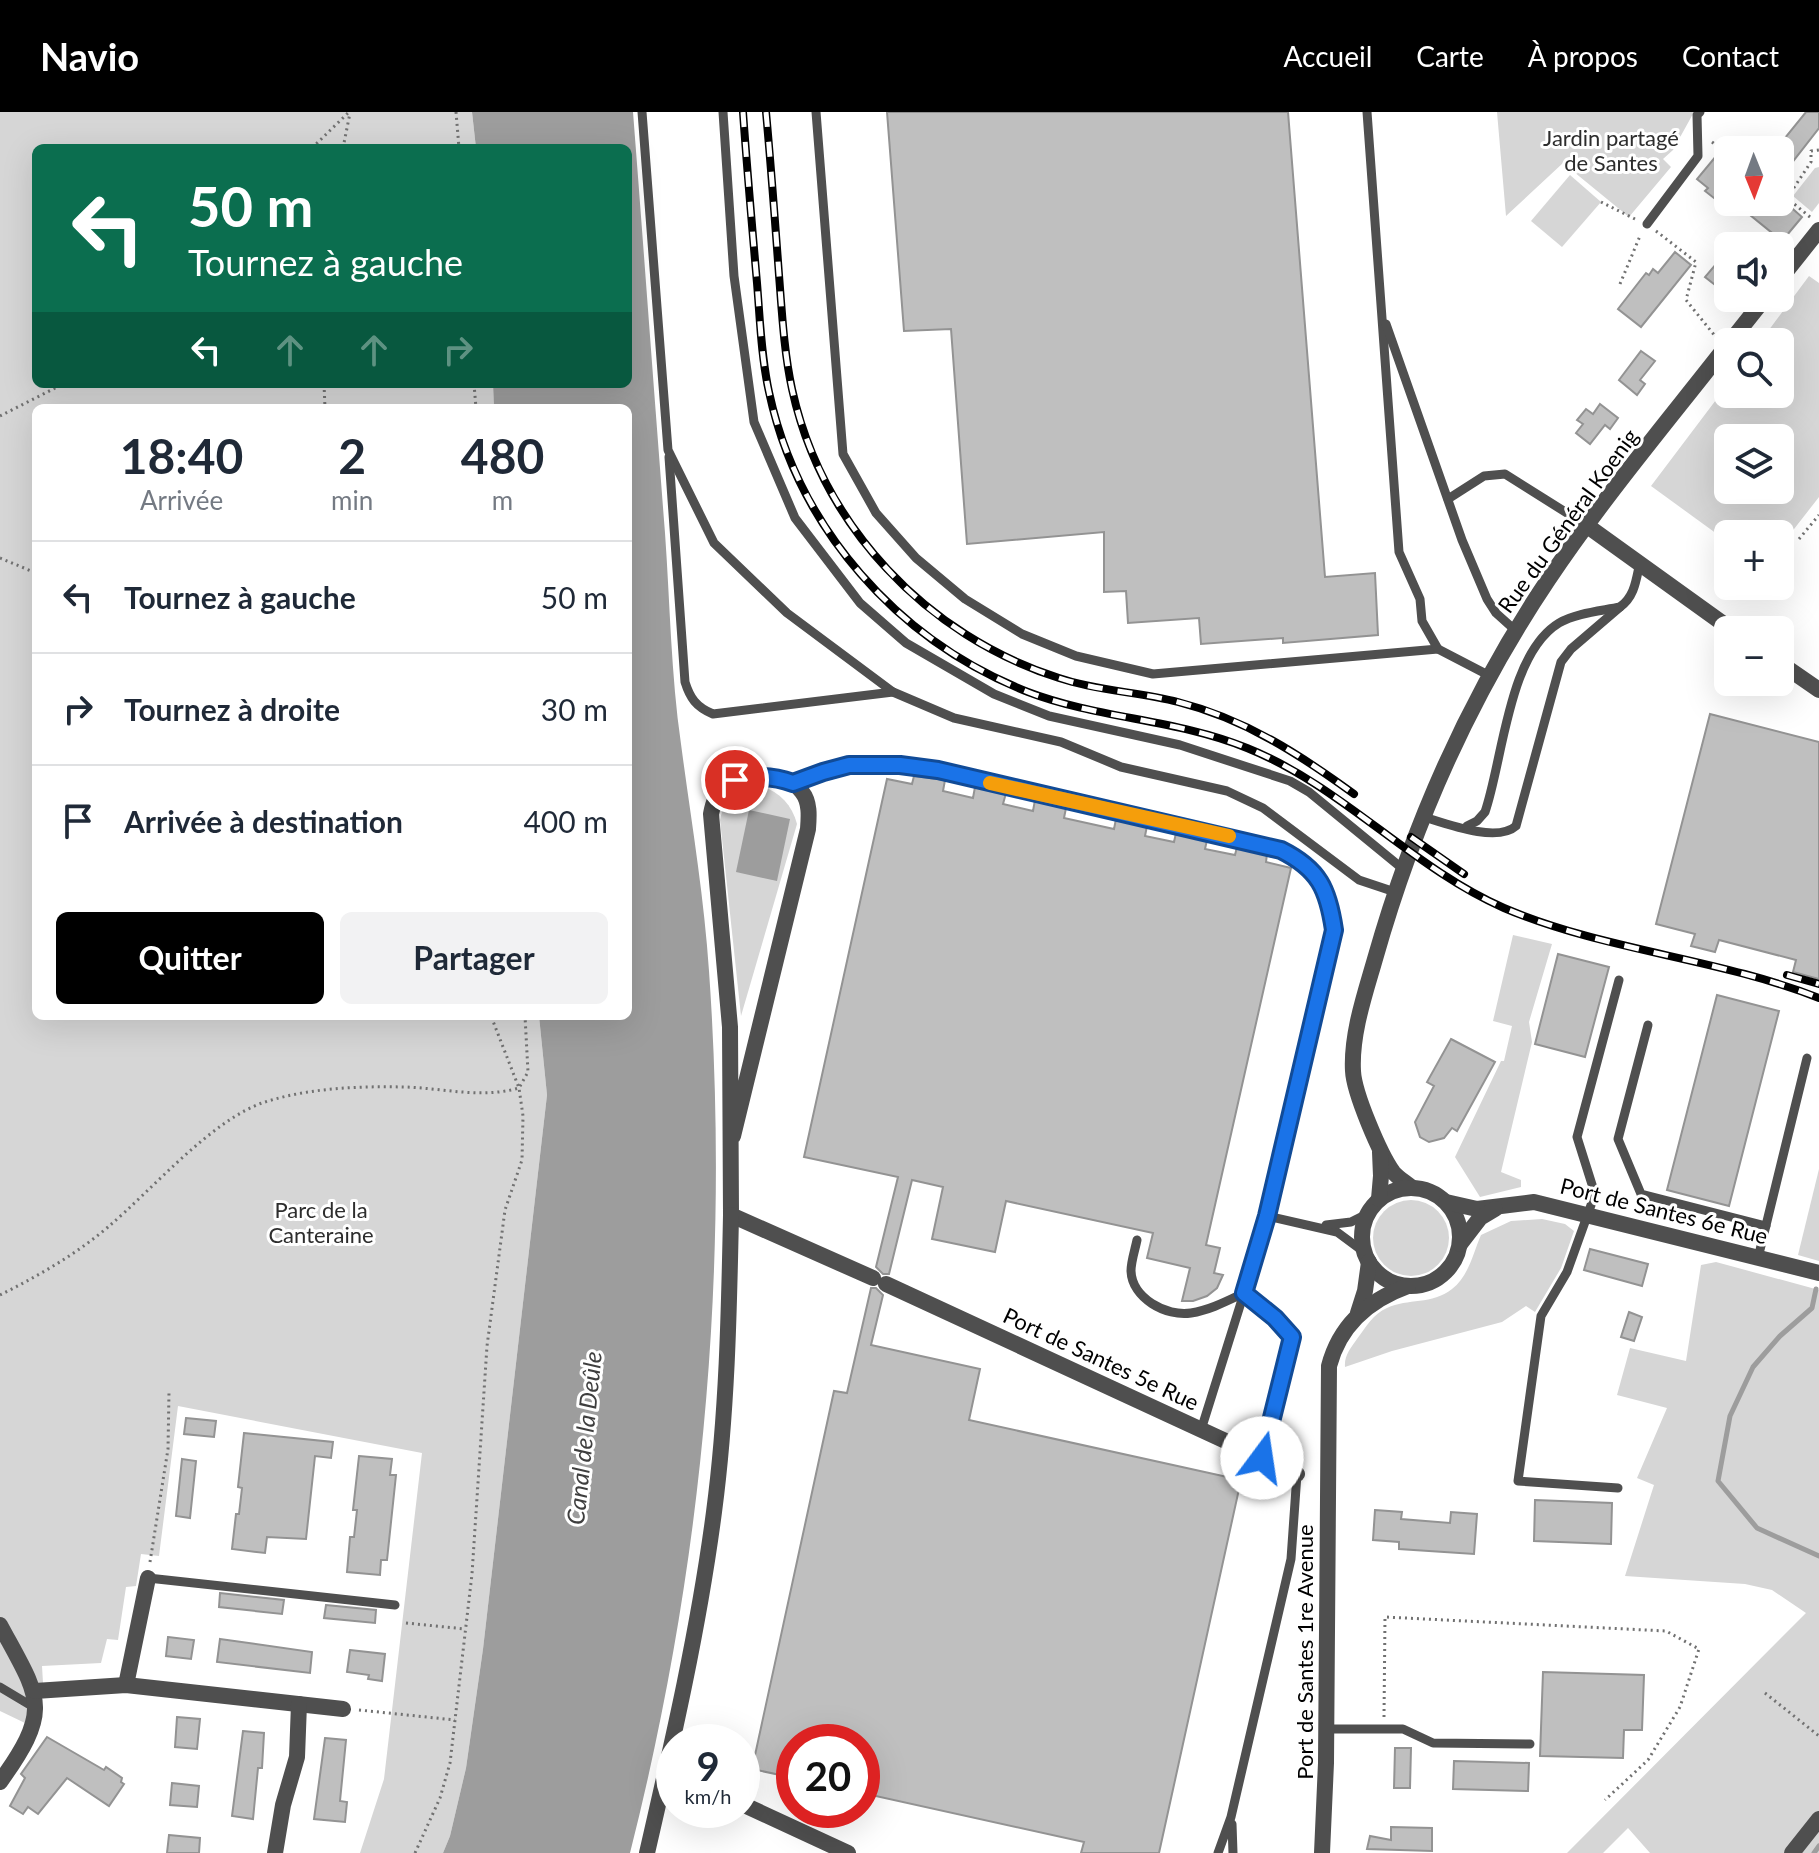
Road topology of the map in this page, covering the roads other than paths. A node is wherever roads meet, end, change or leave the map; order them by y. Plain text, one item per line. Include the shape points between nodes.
1 (642, 112) edge
2 (723, 112) edge
3 (816, 112) edge
4 (1367, 112) edge
5 (1700, 112) edge
6 (1647, 224) road end
7 (1819, 227) edge
8 (1794, 260) edge
9 (1754, 312) edge
10 (1382, 313) junction
11 (1741, 328) edge
12 (1714, 363) edge
13 (668, 450) junction
14 (1448, 499) junction
15 (1586, 525) junction
16 (1640, 562) junction
17 (1620, 607) junction
18 (1714, 617) edge
19 (1516, 631) junction
20 (1438, 649) junction
21 (1794, 673) edge
22 (1490, 676) junction
23 (1819, 690) edge
24 (893, 692) junction
25 (793, 783) junction
26 (1424, 817) junction
27 (1465, 827) junction
28 (1403, 869) junction
29 (1395, 892) junction
30 (1619, 980) dead end
31 (1648, 1025) dead end
32 (1807, 1058) dead end
33 (733, 1136) junction
34 (1378, 1143) junction
35 (1411, 1187) junction
36 (1379, 1199) junction
37 (1446, 1202) junction
38 (1497, 1208) junction
39 (1367, 1214) junction
40 (731, 1215) junction
41 (1588, 1215) junction
42 (1267, 1216) junction
43 (1319, 1226) junction
44 (1766, 1226) junction
45 (1137, 1240) dead end
46 (1460, 1244) junction
47 (1366, 1257) junction
48 (1758, 1258) junction
49 (1819, 1273) edge
50 (1408, 1286) junction
51 (1244, 1293) junction
52 (1357, 1314) junction
53 (1201, 1430) junction
54 (1262, 1458) junction
55 (1297, 1474) joint
56 (1618, 1488) dead end
57 (148, 1578) joint
58 (395, 1605) dead end
59 (0, 1625) edge
60 (126, 1685) junction
61 (0, 1687) edge
62 (35, 1691) junction
63 (299, 1704) junction
64 (343, 1709) road end
65 (37, 1710) junction
66 (679, 1724) edge
67 (1327, 1729) junction
68 (1530, 1744) dead end
69 (0, 1782) edge
70 (760, 1812) edge
71 (1231, 1817) junction
72 (1819, 1819) edge
73 (656, 1822) edge
74 (275, 1853) edge
75 (647, 1853) edge
76 (848, 1853) edge
77 (1218, 1853) edge
78 (1233, 1853) edge
79 (1322, 1853) edge
80 (1792, 1853) edge

1 - 13 lane
2 - 28 lane via 734,276 754,422 795,518 860,603 906,643 994,694 1049,716 1180,745 1290,781
3 - 20 lane via 843,454 876,513 916,558 965,599 1022,634 1076,656 1153,674
4 - 10 lane
5 - 6 lane via 1698,156
7 - 8 street
9 - 11 street, Rue du Général Koenig
10 - 14 lane
10 - 20 lane via 1399,552 1420,599 1422,621
12 - 15 street, Rue du Général Koenig
13 - 24 lane via 714,543 787,613
13 - 24 lane via 690,699 713,714
14 - 15 lane via 1473,480 1505,474
14 - 19 lane via 1487,599
15 - 16 street
15 - 19 street, Rue du Général Koenig
16 - 17 lane via 1633,593
16 - 18 street
17 - 27 lane via 1562,621 1541,640 1517,688 1485,812
17 - 27 lane via 1561,662 1516,826 1495,835
19 - 22 street, Rue du Général Koenig
20 - 22 lane
21 - 23 street
22 - 26 street, Rue du Général Koenig
24 - 29 lane via 954,718 1061,742 1121,767 1227,791 1263,808 1359,880
25 - 33 street via 808,803 808,829
25 - 33 street via 747,777 725,786 713,802
25 - 42 lane via 849,765 938,770 1235,838 1281,850 1306,865 1330,901 1334,930
26 - 27 lane
26 - 28 street, Rue du Général Koenig
28 - 29 street, Rue du Général Koenig
29 - 34 street, Rue du Général Koenig via 1362,1012 1353,1067 1356,1089
30 - 41 lane via 1577,1137 1595,1194
31 - 44 lane via 1618,1139 1641,1194
32 - 44 lane
33 - 40 street
34 - 35 street, Rue du Général Koenig via 1395,1174
34 - 36 street, Rue du Général Koenig
35 - 36 street
35 - 37 street
36 - 39 street
37 - 38 street, Port de Santes 6e Rue via 1468,1209
37 - 46 street via 1459,1224
38 - 41 street, Port de Santes 6e Rue via 1534,1202
38 - 46 street via 1480,1218
39 - 43 lane
39 - 47 street via 1362,1232
40 - 53 street, Port de Santes 5e Rue
40 - 66 street via 723,1436
41 - 48 street, Port de Santes 6e Rue
41 - 56 lane via 1567,1272 1541,1316 1518,1481
42 - 43 lane
42 - 51 lane
43 - 47 lane via 1344,1235
44 - 48 lane
45 - 51 lane via 1132,1279 1150,1303 1187,1314
46 - 50 street via 1443,1275
47 - 50 street via 1385,1279
47 - 52 street, Port de Santes 1re Avenue via 1367,1284
48 - 49 street, Port de Santes 6e Rue
50 - 52 street, Port de Santes 1re Avenue
51 - 53 lane
51 - 54 lane via 1292,1337
52 - 67 street, Port de Santes 1re Avenue via 1329,1366
53 - 54 street, Port de Santes 5e Rue
54 - 55 street, Port de Santes 5e Rue
55 - 71 lane via 1291,1559
57 - 58 lane
57 - 60 street
59 - 62 street
60 - 62 street
60 - 63 street
61 - 65 lane
62 - 65 street
63 - 64 street
63 - 74 street via 297,1757
65 - 69 street
67 - 68 lane via 1403,1729 1433,1743
67 - 79 street, Port de Santes 1re Avenue
70 - 76 street
71 - 77 lane
71 - 78 lane
72 - 80 street
73 - 75 street

